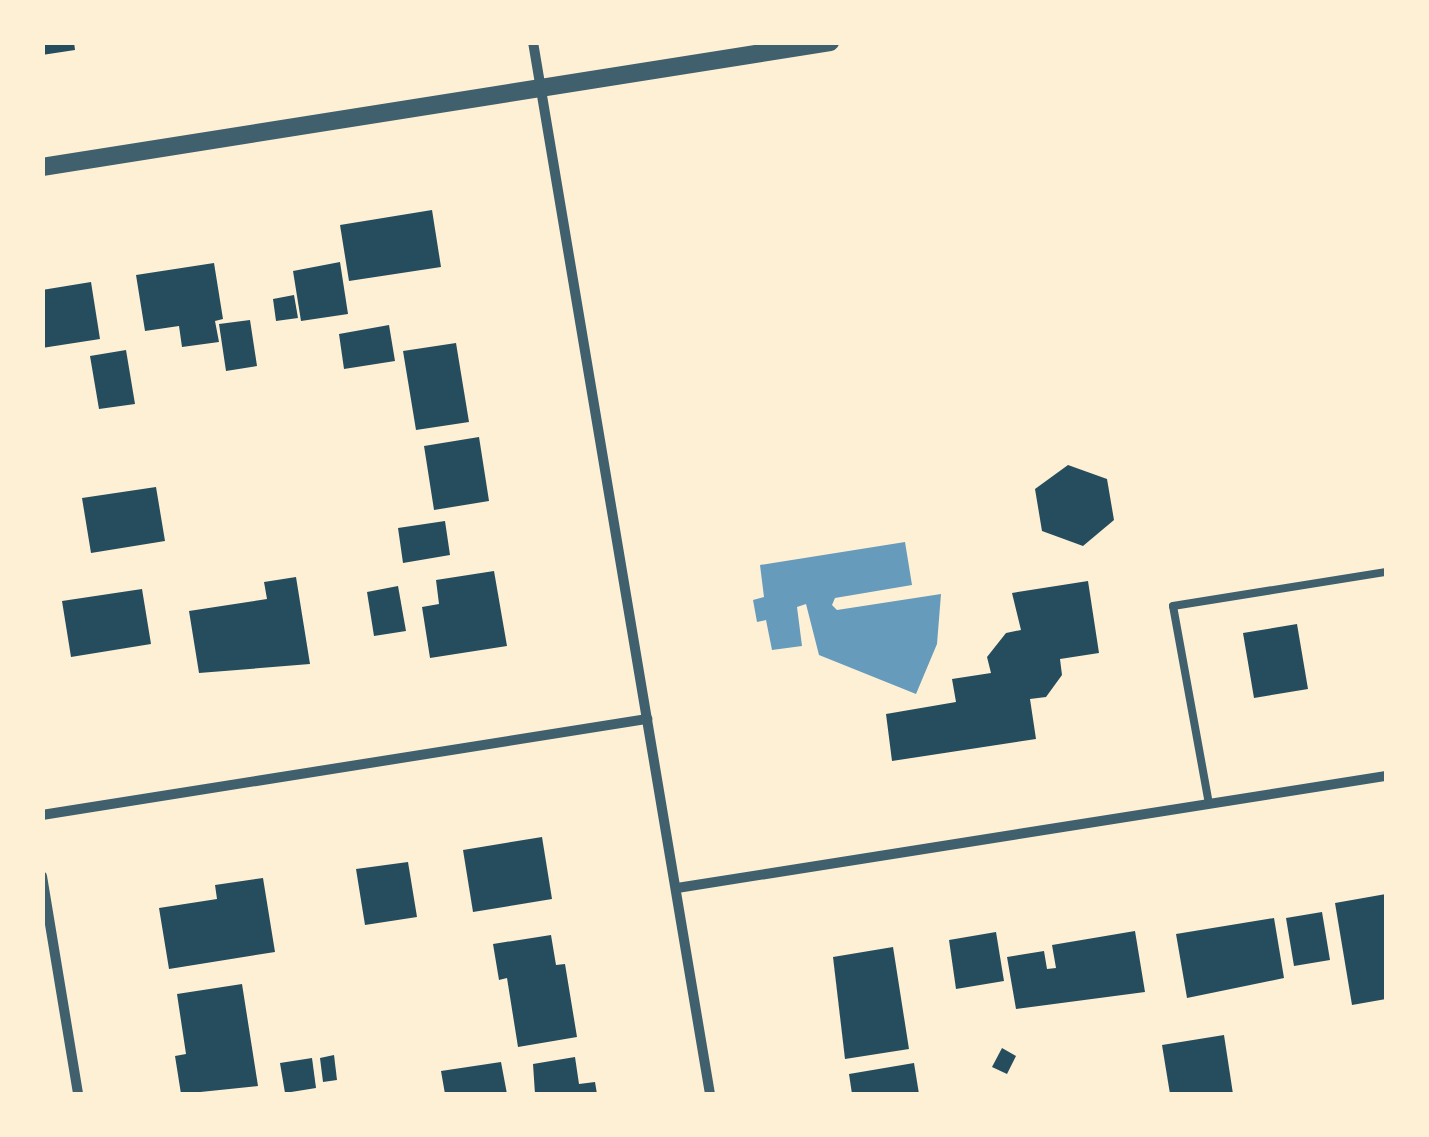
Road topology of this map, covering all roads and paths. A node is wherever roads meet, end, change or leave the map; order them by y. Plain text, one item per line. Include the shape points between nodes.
1 (533, 42) edge
2 (830, 42) edge
3 (541, 88) junction
4 (42, 167) edge
5 (1386, 572) edge
6 (647, 719) junction
7 (1386, 776) edge
8 (1209, 804) junction
9 (42, 815) edge
10 (42, 876) edge
11 (677, 888) junction
12 (78, 1094) edge
13 (710, 1094) edge

1 - 3 street
2 - 3 street
3 - 4 street
3 - 6 street
5 - 8 lane via 1173,606
6 - 9 street
6 - 11 street
7 - 8 street
8 - 11 street
10 - 12 street
11 - 13 street

